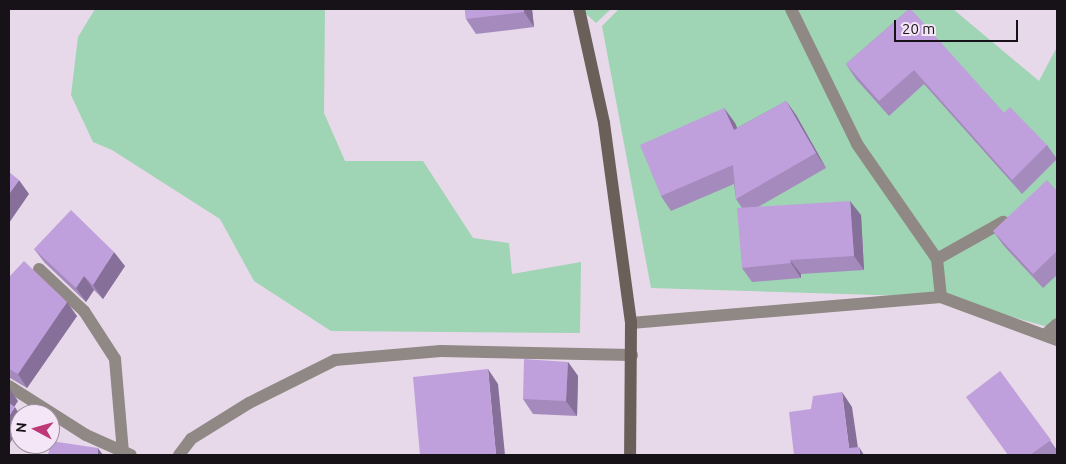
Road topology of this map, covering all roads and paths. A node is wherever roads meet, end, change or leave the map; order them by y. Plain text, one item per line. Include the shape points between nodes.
1 (579, 9) edge
2 (791, 9) edge
3 (1003, 222) edge
4 (937, 259) junction
5 (39, 269) edge
6 (941, 297) junction
7 (631, 323) junction
8 (1057, 324) edge
9 (1052, 337) edge
10 (632, 355) junction
11 (9, 386) edge
12 (127, 453) edge
13 (179, 455) edge
14 (630, 455) edge

1 - 7 street via 604,123
2 - 4 street via 857,144
3 - 4 street
4 - 6 street
5 - 12 street via 84,311 114,359
6 - 7 street
6 - 9 street
7 - 10 street
8 - 9 street
10 - 13 street via 442,351 334,360 249,403 191,439
10 - 14 street
11 - 12 street via 86,435

